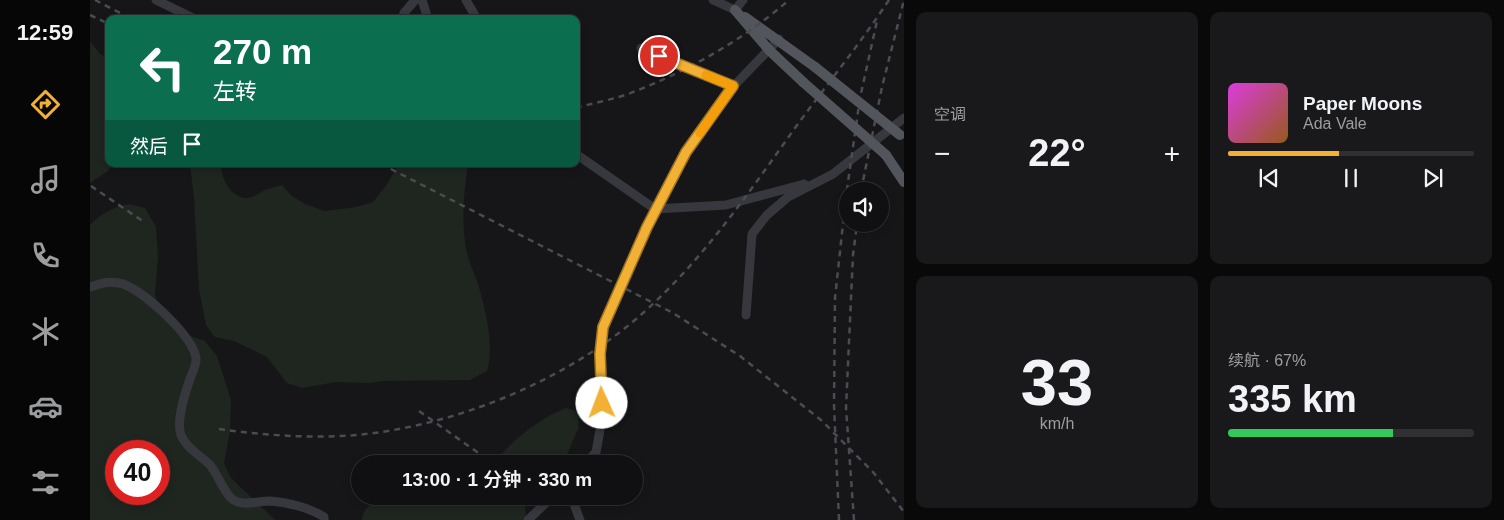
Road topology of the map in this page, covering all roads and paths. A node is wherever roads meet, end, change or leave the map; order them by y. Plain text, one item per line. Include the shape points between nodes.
1 (156, 0) edge
2 (415, 0) edge
3 (422, 0) edge
4 (466, 0) edge
5 (713, 0) edge
6 (724, 0) edge
7 (742, 0) edge
8 (735, 10) junction
9 (188, 15) edge
10 (403, 15) edge
11 (427, 15) edge
12 (475, 15) edge
13 (779, 39) junction
14 (641, 48) dead end
15 (769, 50) junction
16 (733, 86) junction
17 (904, 118) edge
18 (902, 136) edge
19 (580, 157) edge
20 (819, 180) junction
21 (904, 182) edge
22 (90, 287) edge
23 (746, 315) dead end
24 (593, 455) edge
25 (544, 505) edge
26 (574, 505) edge
27 (324, 520) edge
28 (528, 520) edge
29 (580, 520) edge

1 - 9 street
2 - 10 street
3 - 11 street
4 - 12 street
5 - 8 street
6 - 8 street
7 - 8 street
8 - 13 main road
8 - 15 main road
13 - 15 street
13 - 18 main road, bridge
14 - 16 street
15 - 16 street
15 - 21 main road, bridge via 886,155
16 - 24 street, bridge via 682,160 647,227 603,327 600,354 602,419
17 - 20 street via 833,174
19 - 20 street via 655,209 726,205
20 - 23 street via 788,197 752,234
22 - 27 street via 107,282 133,288 191,342 196,360 180,423 181,435 188,446 212,467 232,500 290,505 315,511
25 - 28 street
26 - 29 street

